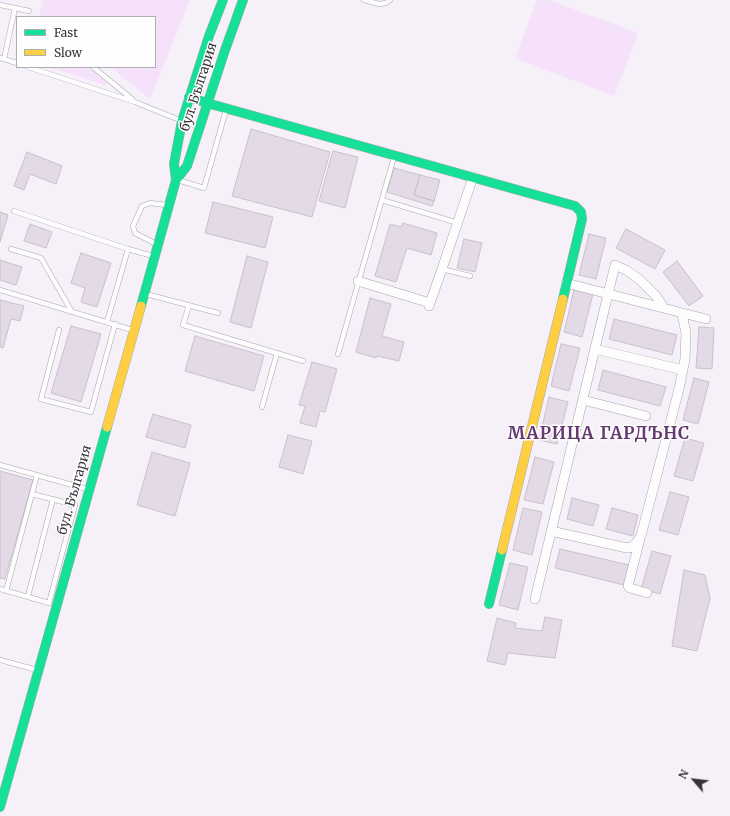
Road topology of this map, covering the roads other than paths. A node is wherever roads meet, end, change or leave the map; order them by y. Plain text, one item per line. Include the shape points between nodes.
1 (223, 0) edge
2 (243, 0) edge
3 (364, 0) edge
4 (390, 0) edge
5 (0, 5) edge
6 (15, 8) junction
7 (29, 11) dead end
8 (2, 59) edge
9 (16, 63) edge
10 (31, 68) edge
11 (95, 68) edge
12 (189, 97) junction
13 (135, 102) junction
14 (207, 103) junction
15 (226, 108) junction
16 (182, 121) junction
17 (200, 126) junction
18 (394, 155) junction
19 (473, 177) junction
20 (176, 180) junction
21 (382, 200) junction
22 (169, 205) junction
23 (14, 211) dead end
24 (458, 223) junction
25 (158, 245) junction
26 (11, 249) dead end
27 (128, 249) junction
28 (155, 256) junction
29 (442, 269) junction
30 (470, 276) dead end
31 (358, 282) junction
32 (566, 283) junction
33 (0, 290) edge
34 (144, 294) junction
35 (608, 294) junction
36 (189, 305) junction
37 (664, 308) junction
38 (72, 312) junction
39 (218, 313) dead end
40 (682, 314) junction
41 (706, 319) dead end
42 (107, 322) junction
43 (115, 324) junction
44 (59, 330) dead end
45 (134, 330) junction
46 (595, 349) junction
47 (277, 353) junction
48 (338, 354) dead end
49 (303, 361) dead end
50 (683, 370) junction
51 (583, 400) junction
52 (262, 406) dead end
53 (646, 416) dead end
54 (0, 465) edge
55 (37, 475) junction
56 (89, 490) junction
57 (32, 494) junction
58 (53, 500) junction
59 (551, 531) junction
60 (641, 536) junction
61 (0, 589) edge
62 (6, 590) junction
63 (647, 593) dead end
64 (28, 596) junction
65 (535, 598) dead end
66 (489, 604) dead end
67 (0, 660) edge
68 (38, 670) junction
69 (2, 795) edge
70 (0, 807) edge

1 - 12 main road, бул. България
2 - 14 main road, бул. България
3 - 4 lane via 379,4 386,4
5 - 6 lane
6 - 7 lane
6 - 8 lane
8 - 9 lane
10 - 13 lane
11 - 13 lane
12 - 14 main road
12 - 16 main road, бул. България
13 - 16 lane
14 - 15 main road
14 - 17 main road, бул. България
15 - 18 main road
15 - 20 lane via 204,188
16 - 17 lane
16 - 20 main road, бул. България via 174,164
17 - 20 main road, бул. България via 187,166
18 - 19 main road
18 - 21 lane
19 - 24 street
19 - 32 main road via 575,206 581,212 582,220
20 - 22 main road, бул. България
21 - 24 lane
21 - 31 lane
22 - 25 main road, бул. България
22 - 25 lane via 150,203 142,206 133,226 135,233
23 - 27 lane
24 - 29 street
25 - 28 main road, бул. България
26 - 38 lane via 41,258
27 - 28 lane
27 - 42 lane
28 - 34 main road, бул. България
29 - 30 lane
29 - 31 street via 429,304
31 - 48 lane
32 - 35 street
32 - 66 main road
33 - 38 lane
34 - 36 lane
34 - 45 main road, бул. България
35 - 37 street
35 - 37 street via 615,265 639,279
35 - 46 street
36 - 39 lane
36 - 47 lane via 183,325
37 - 40 street
38 - 42 lane
40 - 41 street
40 - 50 street via 686,333
42 - 43 lane
43 - 44 lane via 90,412 40,399
43 - 45 lane
45 - 56 main road, бул. България
46 - 50 street
46 - 51 street
47 - 49 lane
47 - 52 lane
50 - 60 street
51 - 53 street
51 - 59 street
54 - 55 lane
55 - 56 lane
55 - 57 lane
56 - 68 main road, бул. България
57 - 58 lane
57 - 62 lane
58 - 64 lane
58 - 64 lane via 75,505 50,603
59 - 60 street via 627,548 636,544
59 - 65 street
60 - 63 street via 628,586
61 - 62 lane
62 - 64 lane
67 - 68 lane
68 - 69 main road, бул. България
69 - 70 main road, бул. България

